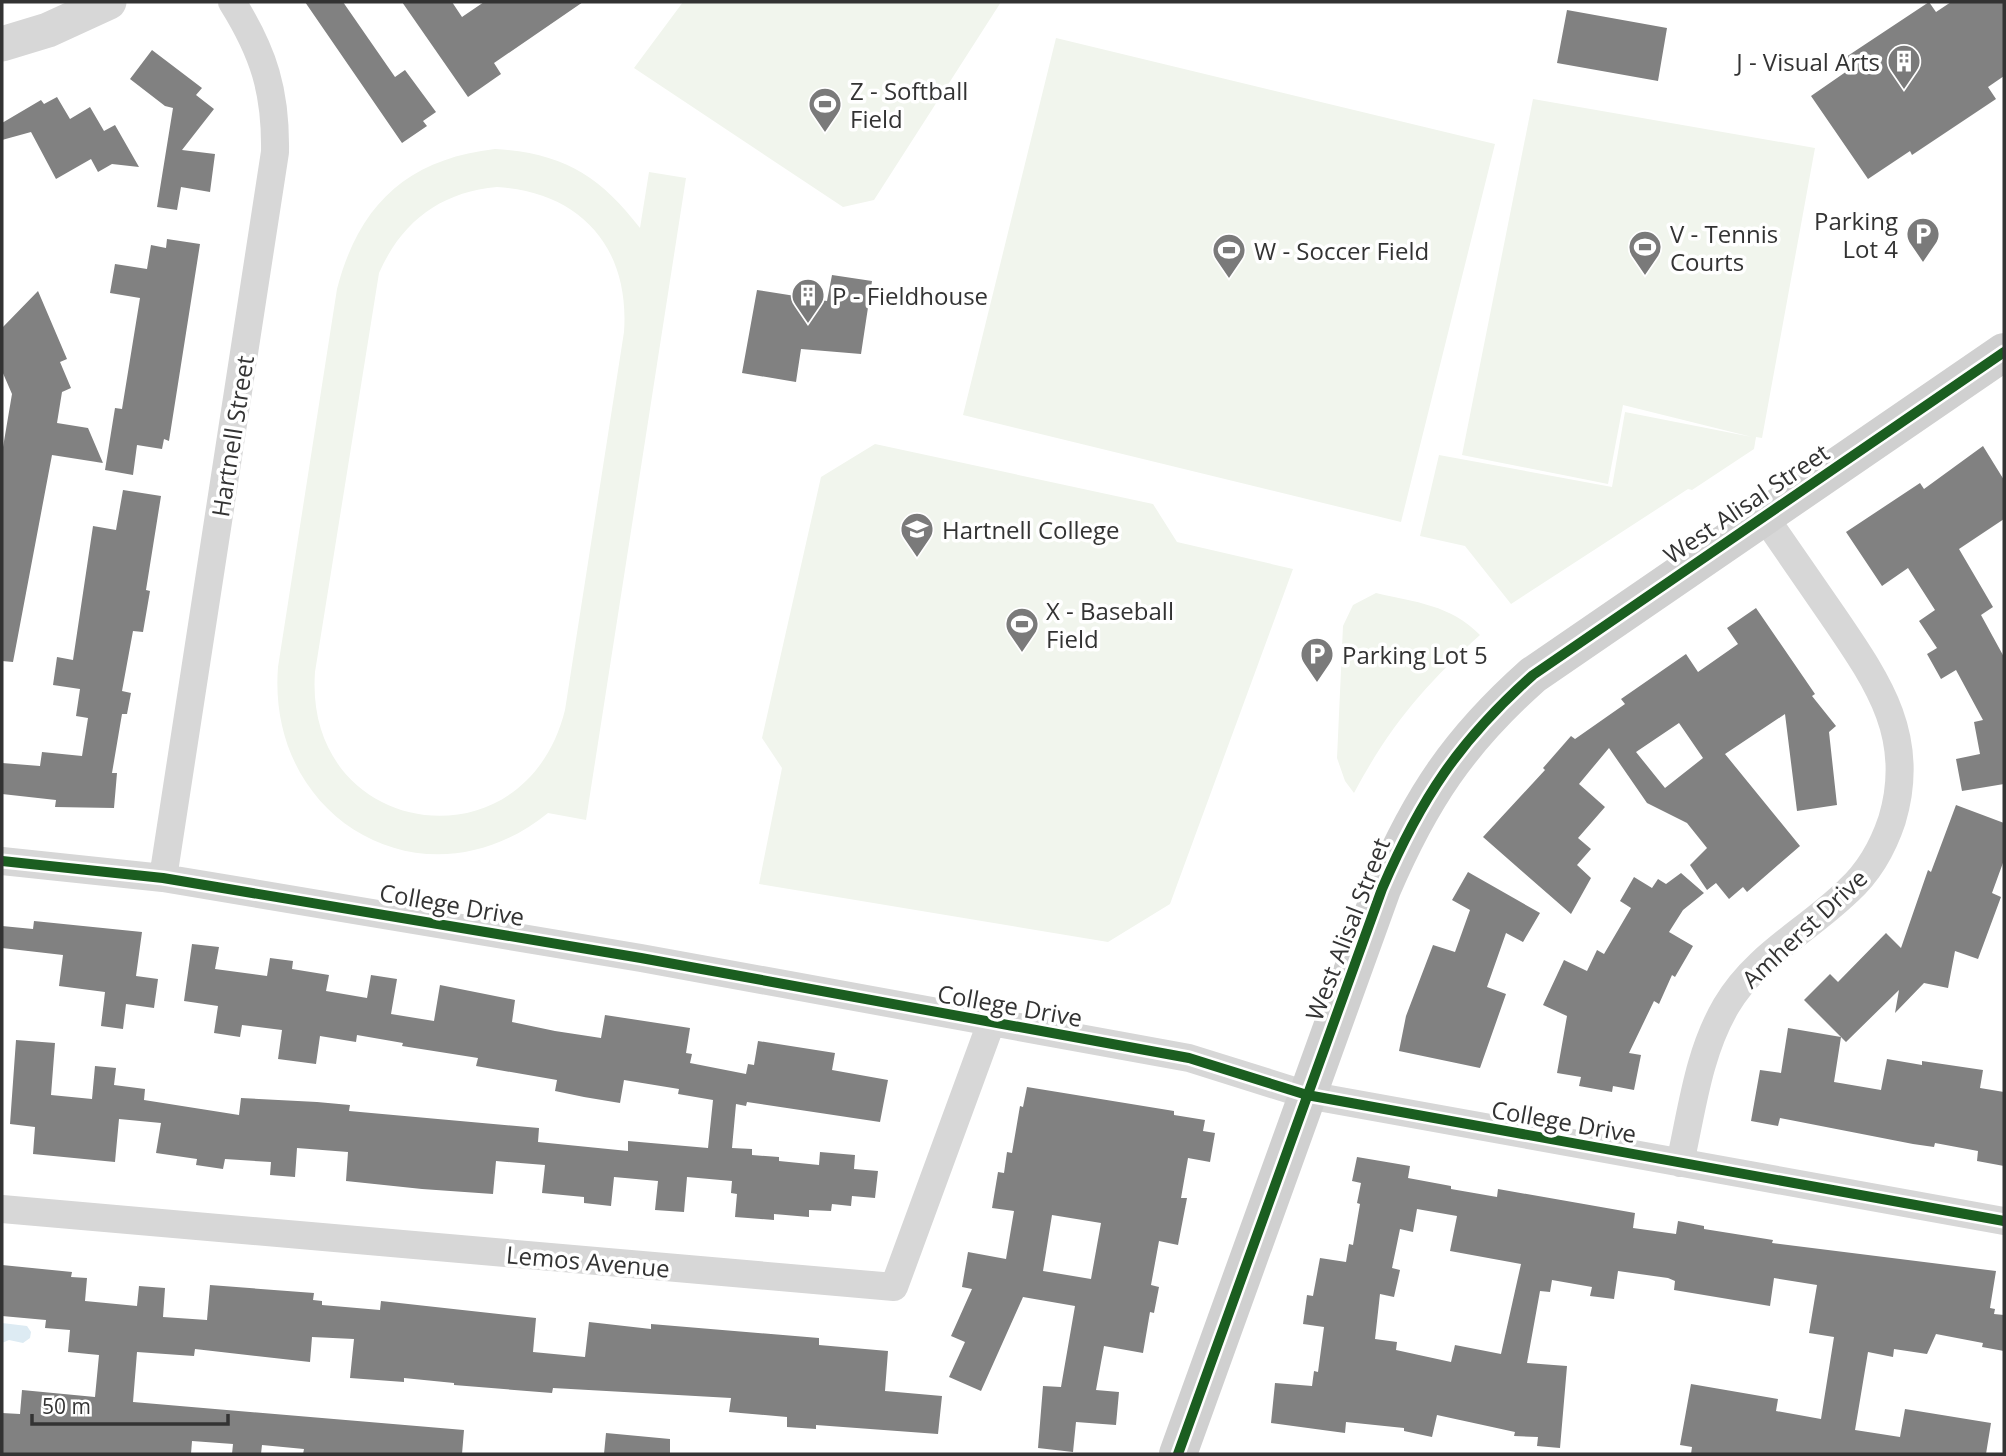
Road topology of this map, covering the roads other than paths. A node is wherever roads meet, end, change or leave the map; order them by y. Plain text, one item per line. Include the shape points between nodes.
1 (109, 2) edge
2 (232, 2) edge
3 (2, 44) edge
4 (2004, 352) edge
5 (1764, 516) junction
6 (2, 861) edge
7 (163, 878) junction
8 (991, 1023) junction
9 (1307, 1095) junction
10 (1681, 1163) junction
11 (2, 1209) edge
12 (2004, 1221) edge
13 (1178, 1454) edge

1 - 3 street via 48,30
2 - 7 street, Hartnell Street via 260,51 270,82 275,152
4 - 5 main road, West Alisal Street
5 - 9 main road, West Alisal Street via 1533,675 1489,714 1455,754 1403,839
5 - 10 street, Amherst Drive via 1881,691 1897,732 1900,782 1889,829 1868,870 1848,892 1769,954 1727,1005 1703,1059
6 - 7 street, College Drive
7 - 8 street, College Drive via 641,958
8 - 9 street, College Drive via 1189,1058
8 - 11 street, Lemos Avenue via 894,1287
9 - 10 street, College Drive
9 - 13 main road, West Alisal Street
10 - 12 street, College Drive

